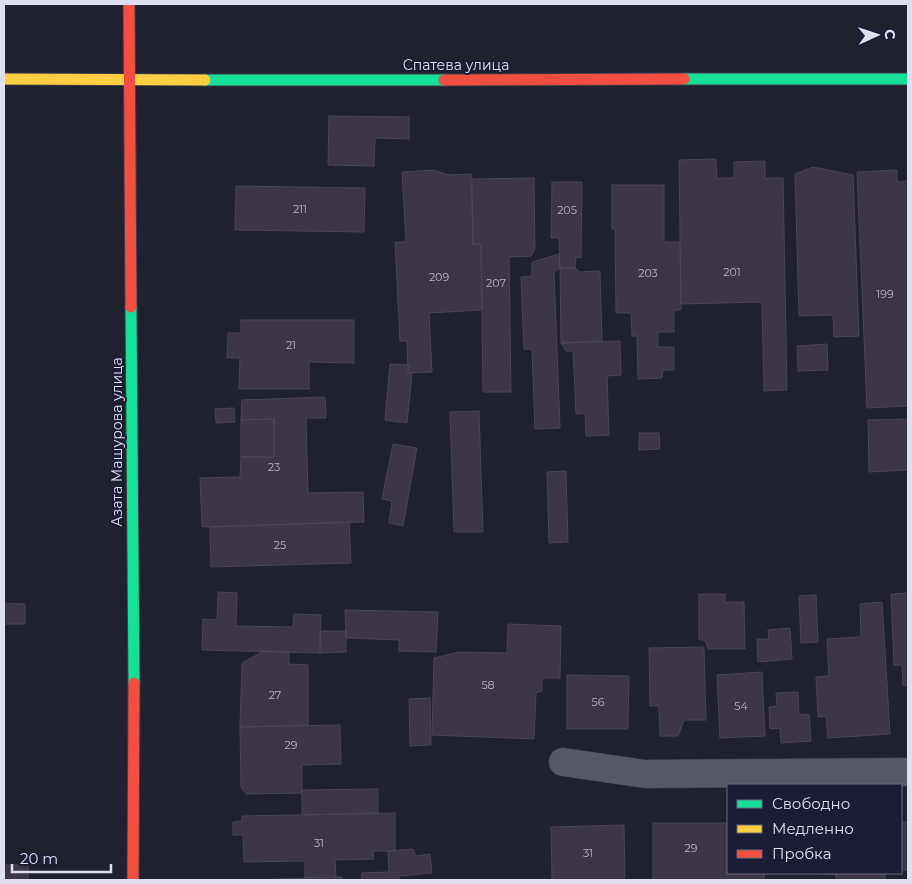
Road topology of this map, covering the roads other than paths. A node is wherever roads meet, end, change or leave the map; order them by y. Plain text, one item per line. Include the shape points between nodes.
1 (129, 4) edge
2 (4, 79) edge
3 (908, 79) edge
4 (129, 80) junction
5 (563, 762) dead end
6 (908, 772) edge
7 (133, 880) edge

1 - 4 street, Азата Машурова улица
2 - 4 street, Спатева улица
3 - 4 street, Спатева улица
4 - 7 street, Азата Машурова улица
5 - 6 street via 645,774

